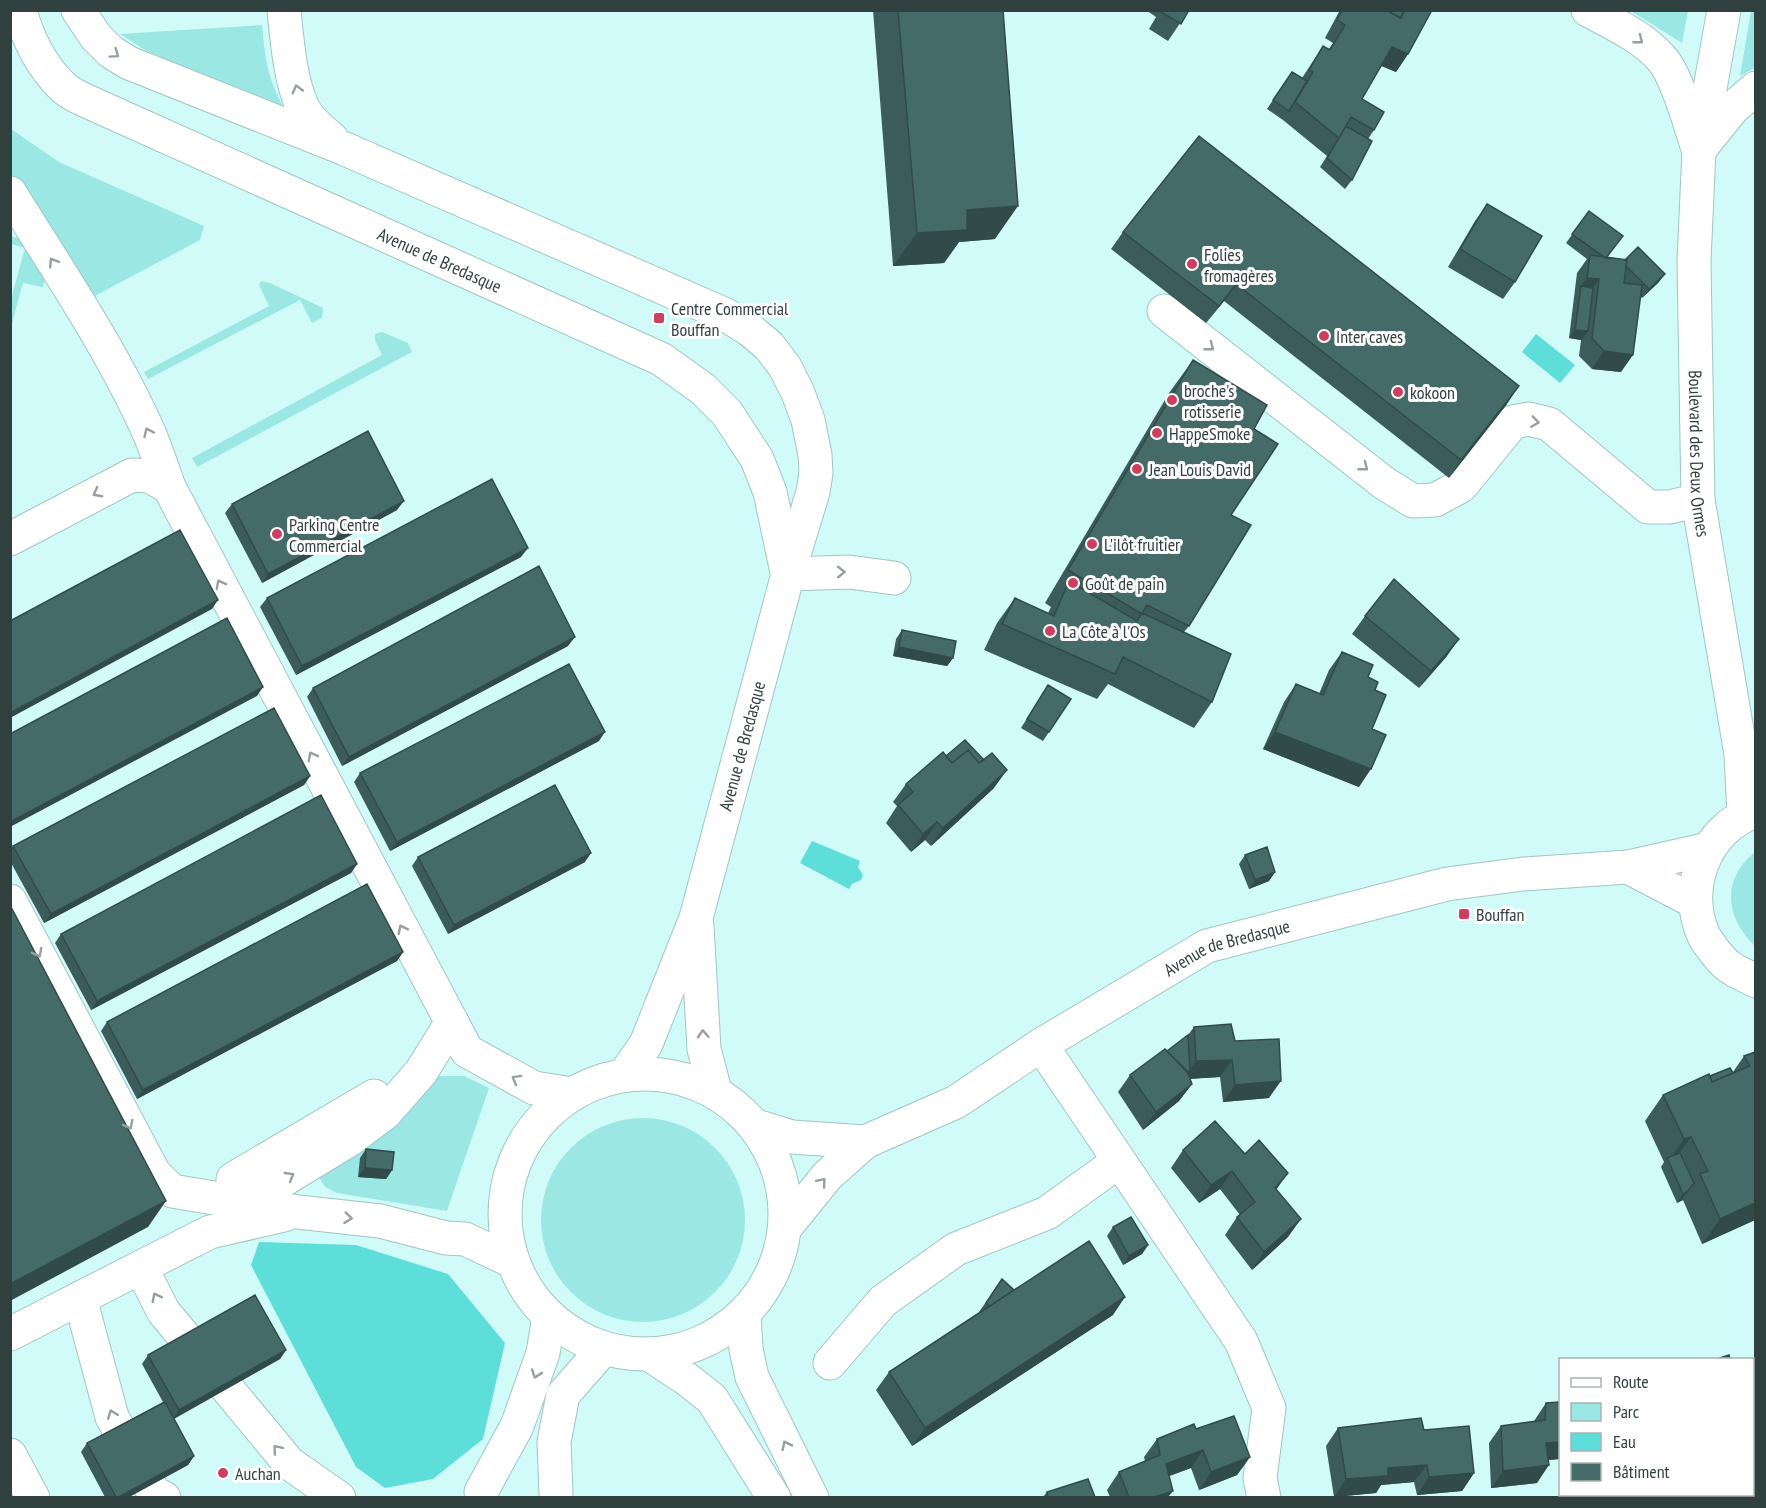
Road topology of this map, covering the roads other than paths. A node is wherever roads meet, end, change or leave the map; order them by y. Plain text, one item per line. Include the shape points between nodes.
1 (20, 10) edge
2 (78, 10) edge
3 (284, 10) edge
4 (1588, 10) edge
5 (1724, 10) edge
6 (1755, 88) edge
7 (345, 149) junction
8 (1699, 150) junction
9 (10, 193) edge
10 (1164, 311) dead end
11 (169, 487) junction
12 (1698, 500) junction
13 (10, 539) edge
14 (788, 574) junction
15 (894, 578) dead end
16 (1748, 760) edge
17 (1750, 813) edge
18 (1708, 849) junction
19 (1628, 867) junction
20 (10, 901) edge
21 (1695, 902) junction
22 (696, 918) junction
23 (1755, 981) edge
24 (452, 1022) junction
25 (1041, 1045) junction
26 (625, 1074) junction
27 (715, 1091) junction
28 (572, 1094) junction
29 (756, 1125) junction
30 (865, 1142) junction
31 (1118, 1162) junction
32 (237, 1201) junction
33 (298, 1212) junction
34 (785, 1228) junction
35 (512, 1260) junction
36 (141, 1267) junction
37 (80, 1298) junction
38 (744, 1314) junction
39 (549, 1317) junction
40 (10, 1334) edge
41 (604, 1348) junction
42 (650, 1355) junction
43 (830, 1363) dead end
44 (10, 1455) edge
45 (481, 1492) dead end
46 (556, 1494) dead end
47 (33, 1497) edge
48 (164, 1497) edge
49 (339, 1497) edge
50 (774, 1497) edge
51 (812, 1497) edge
52 (1264, 1497) edge

1 - 14 street, Avenue de Bredasque via 30,39 65,89 661,359 703,389 727,413 757,459 770,492
2 -> 7 street, Avenue de Bredasque via 96,37 129,63
7 -> 3 street, Avenue de Bredasque via 325,134 303,108 296,89
4 -> 8 street, Boulevard des Deux Ormes via 1634,35 1664,60
5 - 8 street, Boulevard des Deux Ormes
6 - 8 street
7 - 14 street, Avenue de Bredasque via 726,315 769,346 798,393 815,455 813,492
8 - 12 street, Boulevard des Deux Ormes via 1694,261
11 -> 9 street via 151,437 122,382
10 -> 12 street via 1384,483 1413,501 1435,500 1461,486 1513,422 1529,419 1549,424 1648,507 1670,507
11 -> 13 street via 149,476 132,475
24 -> 11 street
12 - 16 street, Boulevard des Deux Ormes
14 -> 15 street via 849,572
14 - 22 street, Avenue de Bredasque
16 - 17 street, Boulevard des Deux Ormes
17 - 18 street via 1724,829
18 - 19 street, Avenue de Bredasque
18 - 21 street via 1697,874
19 - 21 street
19 - 25 street, Avenue de Bredasque via 1447,884 1207,946
20 -> 32 street via 154,1173 172,1191
21 - 23 street via 1704,937 1727,965
22 - 26 street, Avenue de Bredasque via 646,1044
27 -> 22 street, Avenue de Bredasque via 704,1049
28 -> 24 street via 534,1088 467,1051
24 - 32 street via 421,1072 386,1113 285,1179
25 - 30 street, Avenue de Bredasque via 956,1102
25 - 31 street
26 - 27 street via 671,1076
26 - 28 street
27 - 29 street
28 - 35 street via 542,1118 520,1149 507,1185 505,1223
29 - 30 street, Avenue de Bredasque via 792,1137
29 - 34 street via 774,1157 784,1192
34 -> 30 street, Avenue de Bredasque via 826,1176
31 - 43 street via 1047,1213 956,1249 883,1301
31 - 52 street via 1241,1341 1269,1408 1260,1478
32 - 33 street
33 -> 35 street via 380,1221 465,1239
33 - 36 street via 210,1232
34 - 38 street via 778,1260 765,1288
35 - 39 street via 527,1291
36 - 37 street
49 -> 36 street via 289,1463 164,1311
37 - 40 street
48 -> 37 street via 154,1493 112,1417
38 - 42 street via 707,1340
51 -> 38 street via 752,1377
39 - 41 street via 575,1336
39 -> 45 street via 543,1353 518,1426
41 - 42 street
41 - 46 street via 563,1395 554,1442
42 - 50 street via 712,1399
44 - 47 street

